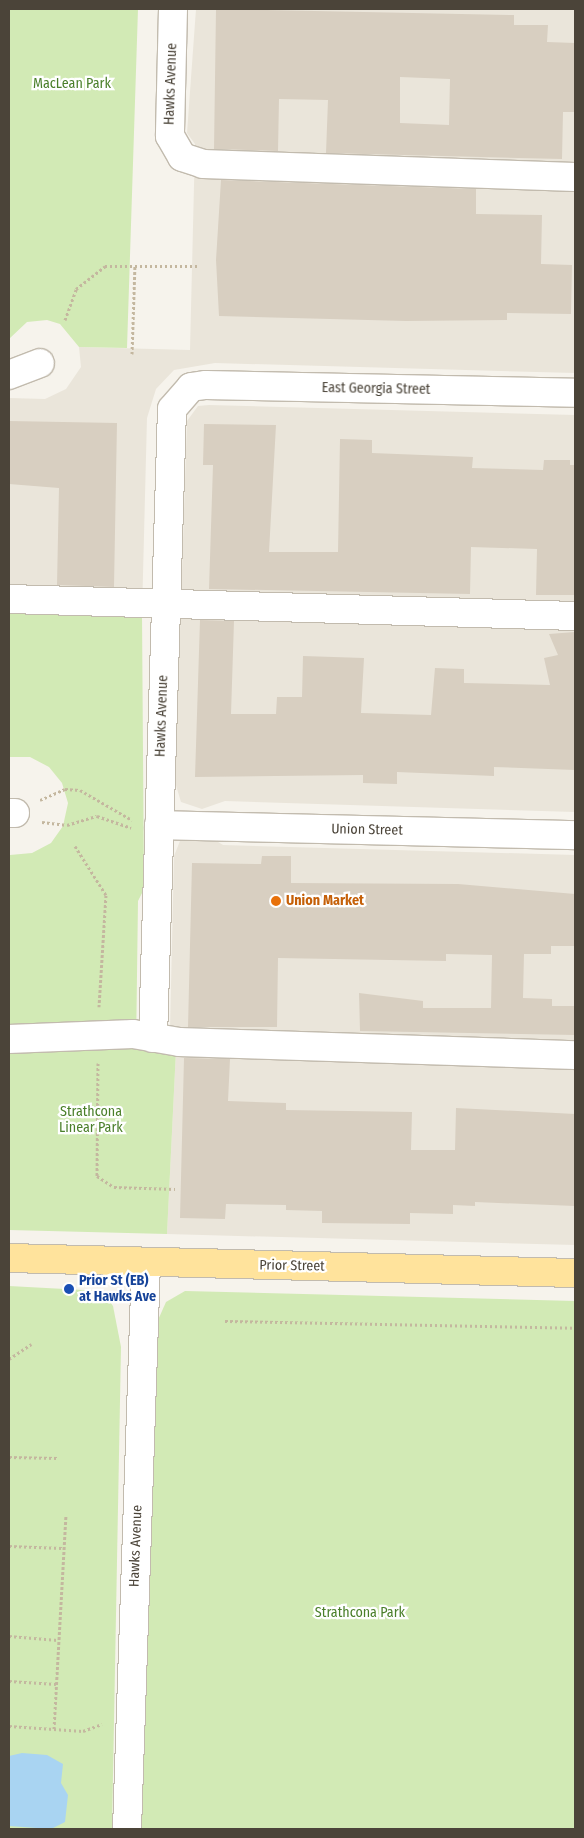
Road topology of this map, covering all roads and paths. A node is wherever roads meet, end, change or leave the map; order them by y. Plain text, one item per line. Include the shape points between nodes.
1 (174, 9) edge
2 (575, 176) edge
3 (135, 265) junction
4 (199, 266) dead end
5 (65, 320) dead end
6 (132, 354) dead end
7 (40, 363) dead end
8 (9, 375) edge
9 (575, 393) edge
10 (180, 397) joint
11 (9, 599) edge
12 (166, 603) junction
13 (575, 616) edge
14 (12, 813) edge
15 (159, 825) junction
16 (575, 835) edge
17 (153, 1038) junction
18 (9, 1039) edge
19 (575, 1054) edge
20 (9, 1258) edge
21 (146, 1262) junction
22 (575, 1273) edge
23 (225, 1321) dead end
24 (575, 1328) edge
25 (31, 1344) dead end
26 (9, 1359) edge
27 (9, 1456) edge
28 (58, 1458) dead end
29 (66, 1515) dead end
30 (9, 1546) edge
31 (62, 1548) junction
32 (9, 1636) edge
33 (58, 1640) junction
34 (9, 1681) edge
35 (56, 1684) junction
36 (131, 1713) junction
37 (9, 1726) edge
38 (54, 1729) junction
39 (127, 1829) edge

1 - 2 street, Hawks Avenue via 170,136 182,156 203,164
3 - 4 path
3 - 5 path via 94,271 76,289
3 - 6 path
7 - 8 street
9 - 10 street, East Georgia Street via 206,385 191,387
10 - 12 street, Hawks Avenue via 172,409
11 - 12 street
12 - 13 street
12 - 15 street, Hawks Avenue
14 - 15 path via 57,825 93,816 133,829
14 - 15 path via 53,793 71,789 95,796 126,818
15 - 16 street, Union Street
15 - 17 street, Hawks Avenue
17 - 18 street via 133,1034
17 - 19 street
20 - 21 main road, Prior Street
21 - 22 main road, Prior Street
21 - 36 street, Hawks Avenue
23 - 24 path
25 - 26 path
27 - 28 path
29 - 31 path
30 - 31 path
31 - 33 path
32 - 33 path
33 - 35 path
34 - 35 path
35 - 38 path
36 - 38 path via 83,1730
36 - 39 street, Hawks Avenue
37 - 38 path

